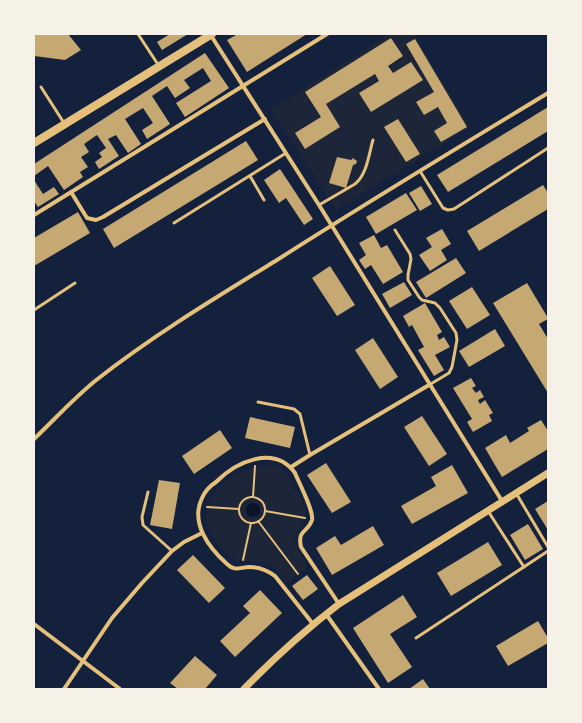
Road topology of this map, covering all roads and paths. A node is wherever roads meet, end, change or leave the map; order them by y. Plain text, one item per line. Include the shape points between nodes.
1 (138, 34) edge
2 (211, 34) edge
3 (327, 34) edge
4 (159, 66) junction
5 (244, 86) junction
6 (41, 87) dead end
7 (548, 93) edge
8 (265, 119) junction
9 (65, 124) junction
10 (373, 140) dead end
11 (34, 143) edge
12 (548, 148) edge
13 (286, 153) junction
14 (420, 171) junction
15 (250, 176) junction
16 (71, 192) junction
17 (264, 200) dead end
18 (319, 205) junction
19 (34, 215) edge
20 (174, 223) dead end
21 (331, 225) junction
22 (395, 230) dead end
23 (75, 284) dead end
24 (34, 310) edge
25 (430, 385) junction
26 (258, 402) dead end
27 (34, 440) edge
28 (310, 455) junction
29 (255, 466) dead end
30 (291, 467) junction
31 (548, 473) edge
32 (148, 492) dead end
33 (516, 493) junction
34 (253, 497) junction
35 (502, 501) junction
36 (207, 507) dead end
37 (239, 509) junction
38 (265, 511) junction
39 (488, 511) junction
40 (305, 518) dead end
41 (258, 521) junction
42 (251, 522) junction
43 (202, 533) junction
44 (548, 546) edge
45 (172, 551) junction
46 (548, 551) edge
47 (243, 561) dead end
48 (524, 567) junction
49 (298, 574) dead end
50 (339, 604) junction
51 (326, 614) junction
52 (34, 624) edge
53 (313, 624) junction
54 (416, 638) dead end
55 (82, 661) junction
56 (64, 689) edge
57 (120, 689) edge
58 (244, 689) edge
59 (379, 689) edge

1 - 4 lane
2 - 4 main road
2 - 5 street
3 - 5 street
4 - 9 main road
5 - 8 street
5 - 16 street
6 - 9 lane
7 - 14 street
8 - 13 street
8 - 16 street via 96,220 87,218
9 - 11 main road
10 - 18 lane via 360,180
12 - 14 lane via 454,209 443,208
13 - 15 lane
13 - 18 street
14 - 21 street
15 - 17 lane
15 - 20 lane
16 - 19 street
18 - 21 street
21 - 25 street
21 - 27 street via 150,340 93,383
22 - 25 lane via 410,254 408,280 422,300 435,303 440,308 456,333 457,340 449,373
23 - 24 lane
25 - 28 street
25 - 35 street
26 - 28 lane via 294,410 300,414
28 - 30 street
29 - 34 path
30 - 43 street via 284,462 268,458 254,459 236,466 222,476 208,488 202,498 199,508
30 - 50 street via 312,512 309,526 300,535 302,547
31 - 33 street
32 - 45 lane via 142,525
33 - 35 street
33 - 44 lane
34 - 37 path via 246,498
34 - 38 path via 259,499
35 - 39 street
36 - 37 path
37 - 42 path via 240,515
38 - 40 path
38 - 41 path
39 - 48 lane
39 - 50 street
41 - 42 path
41 - 49 path
42 - 47 path
43 - 45 street
43 - 53 street via 209,546 228,565 236,569 250,567 267,570
45 - 55 street via 112,618
46 - 48 lane
48 - 54 lane
50 - 51 street
51 - 53 street
51 - 59 street
52 - 55 street
53 - 58 street
55 - 56 street
55 - 57 street

